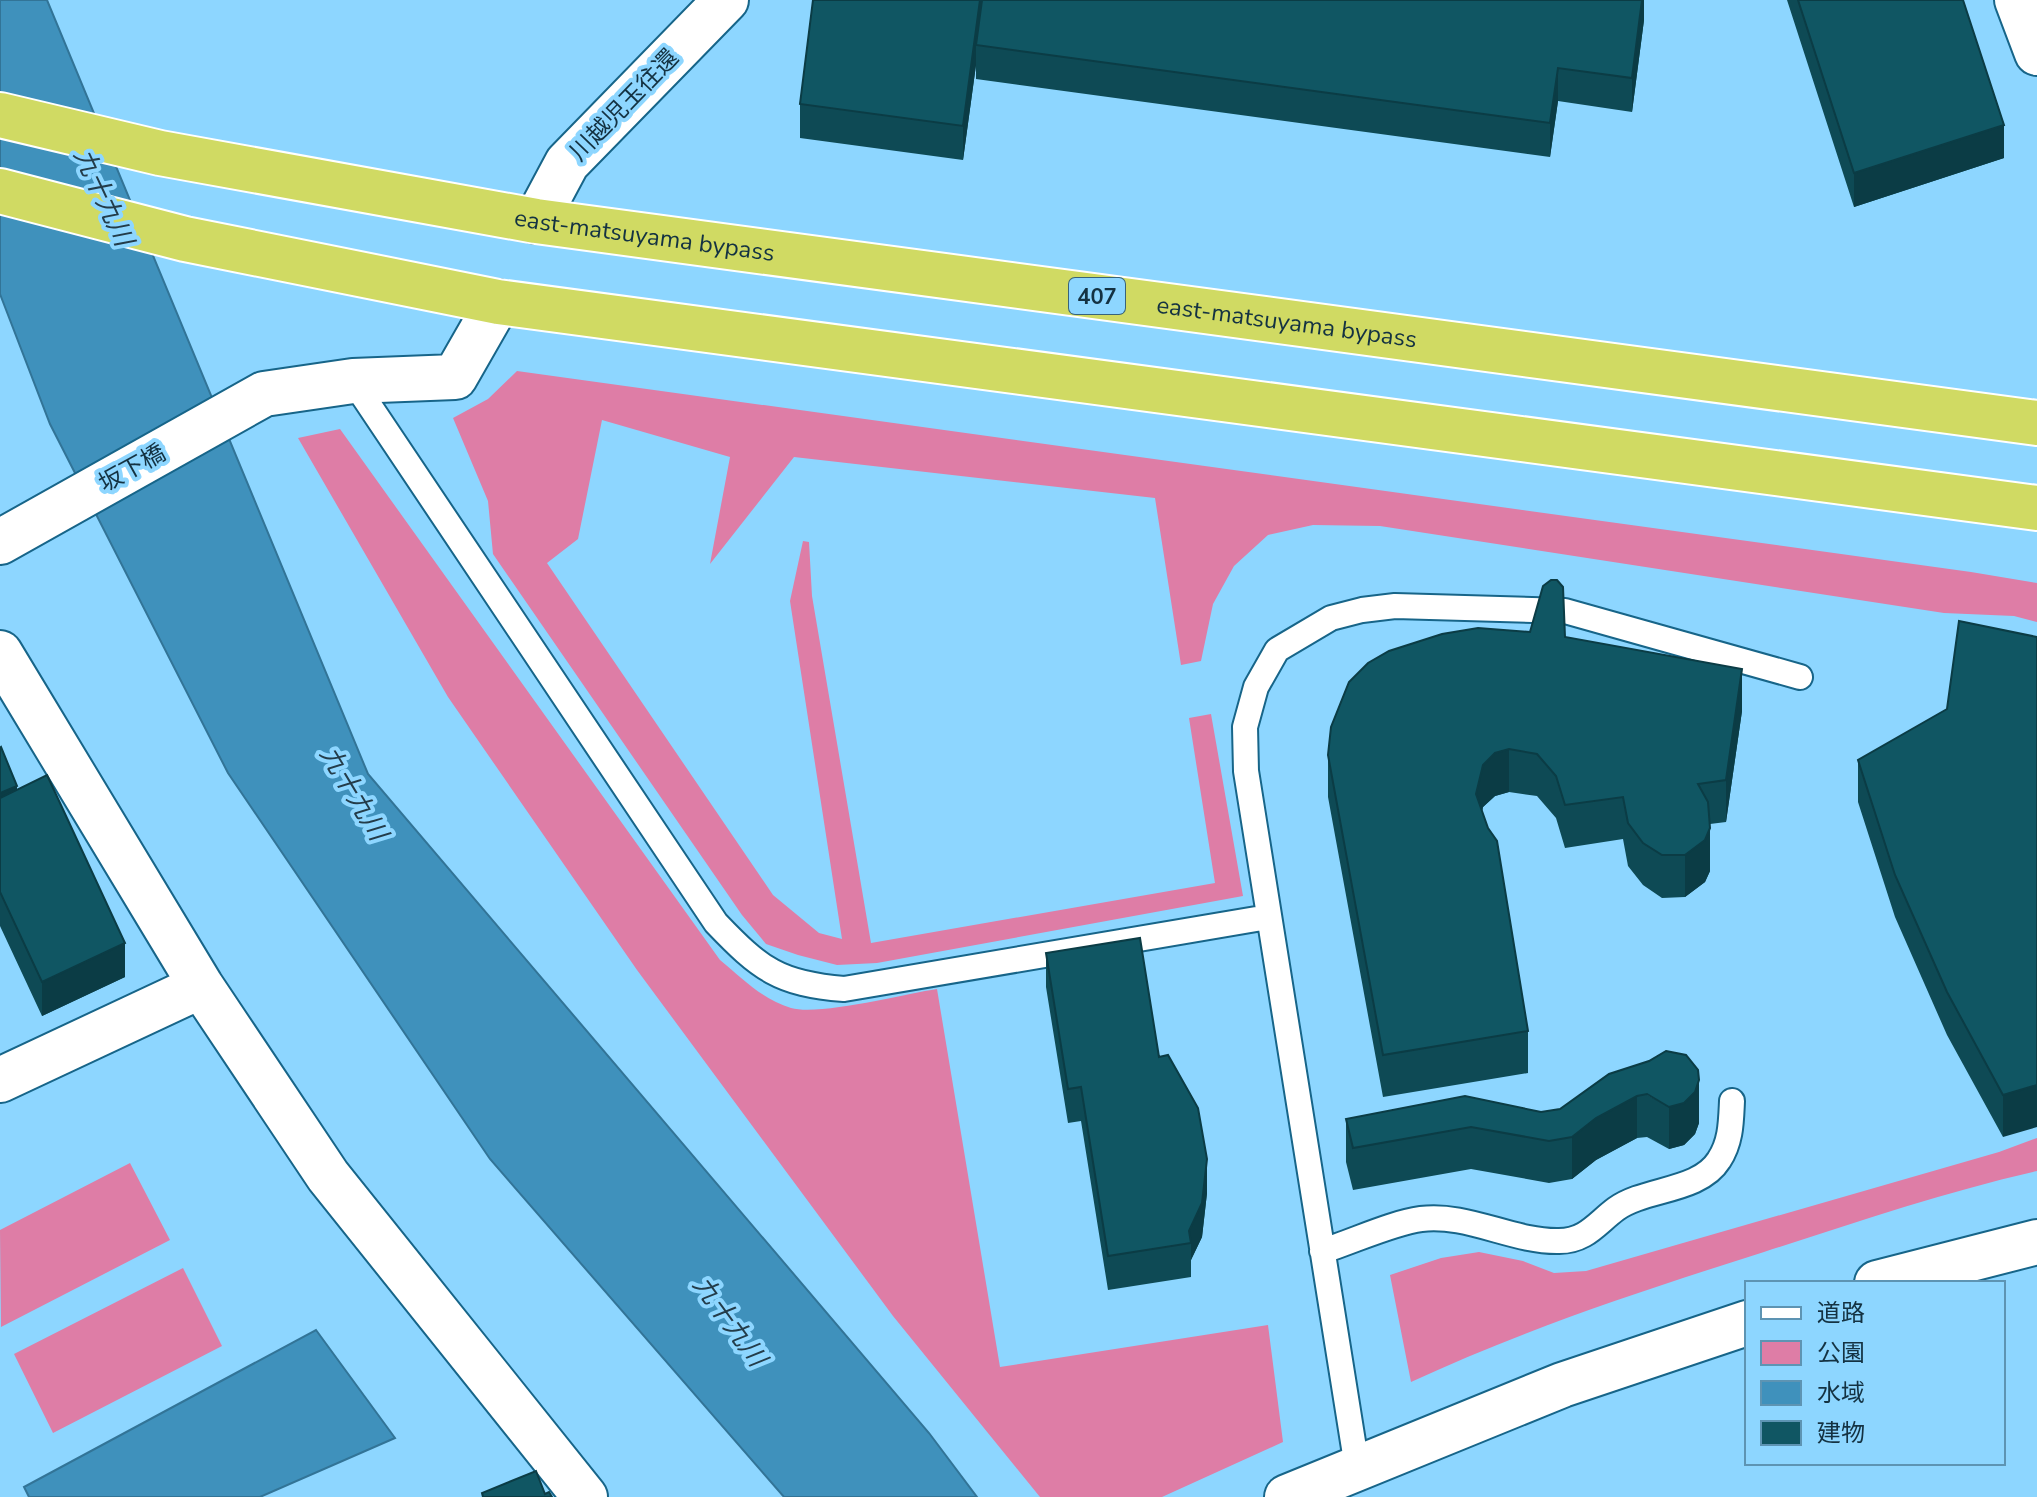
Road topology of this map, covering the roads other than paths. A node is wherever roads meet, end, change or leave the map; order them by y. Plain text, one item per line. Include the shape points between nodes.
1 (726, 0) edge
2 (2017, 0) edge
3 (2037, 53) edge
4 (0, 115) edge
5 (0, 191) edge
6 (536, 221) junction
7 (488, 319) junction
8 (353, 381) junction
9 (2037, 423) edge
10 (2037, 508) edge
11 (0, 542) edge
12 (0, 653) edge
13 (1800, 677) dead end
14 (1268, 917) junction
15 (201, 986) junction
16 (0, 1080) edge
17 (1732, 1101) dead end
18 (2037, 1242) edge
19 (1322, 1251) junction
20 (1885, 1281) edge
21 (1745, 1324) edge
22 (1357, 1467) junction
23 (585, 1497) edge
24 (1287, 1497) edge

1 - 6 street, 川越児玉往還 via 567,163
2 - 3 street
4 - 6 highway, east-matsuyama bypass / 407 via 160,153
5 - 7 highway
6 - 9 highway, east-matsuyama bypass / 407
7 - 8 street via 455,377
7 - 10 highway
8 - 11 street, 坂下橋 via 264,394
8 - 14 lane via 716,923 754,962 800,985 844,989
12 - 15 street
13 - 14 lane via 1565,611 1395,606 1331,618 1277,650 1256,687 1245,727 1246,771
14 - 19 lane
15 - 16 street
15 - 23 street via 328,1176
17 - 19 lane via 1729,1138 1718,1163 1690,1182 1616,1208 1590,1233 1562,1242 1452,1220 1420,1219
18 - 20 street
19 - 22 lane
21 - 22 street via 1562,1385
22 - 24 street

